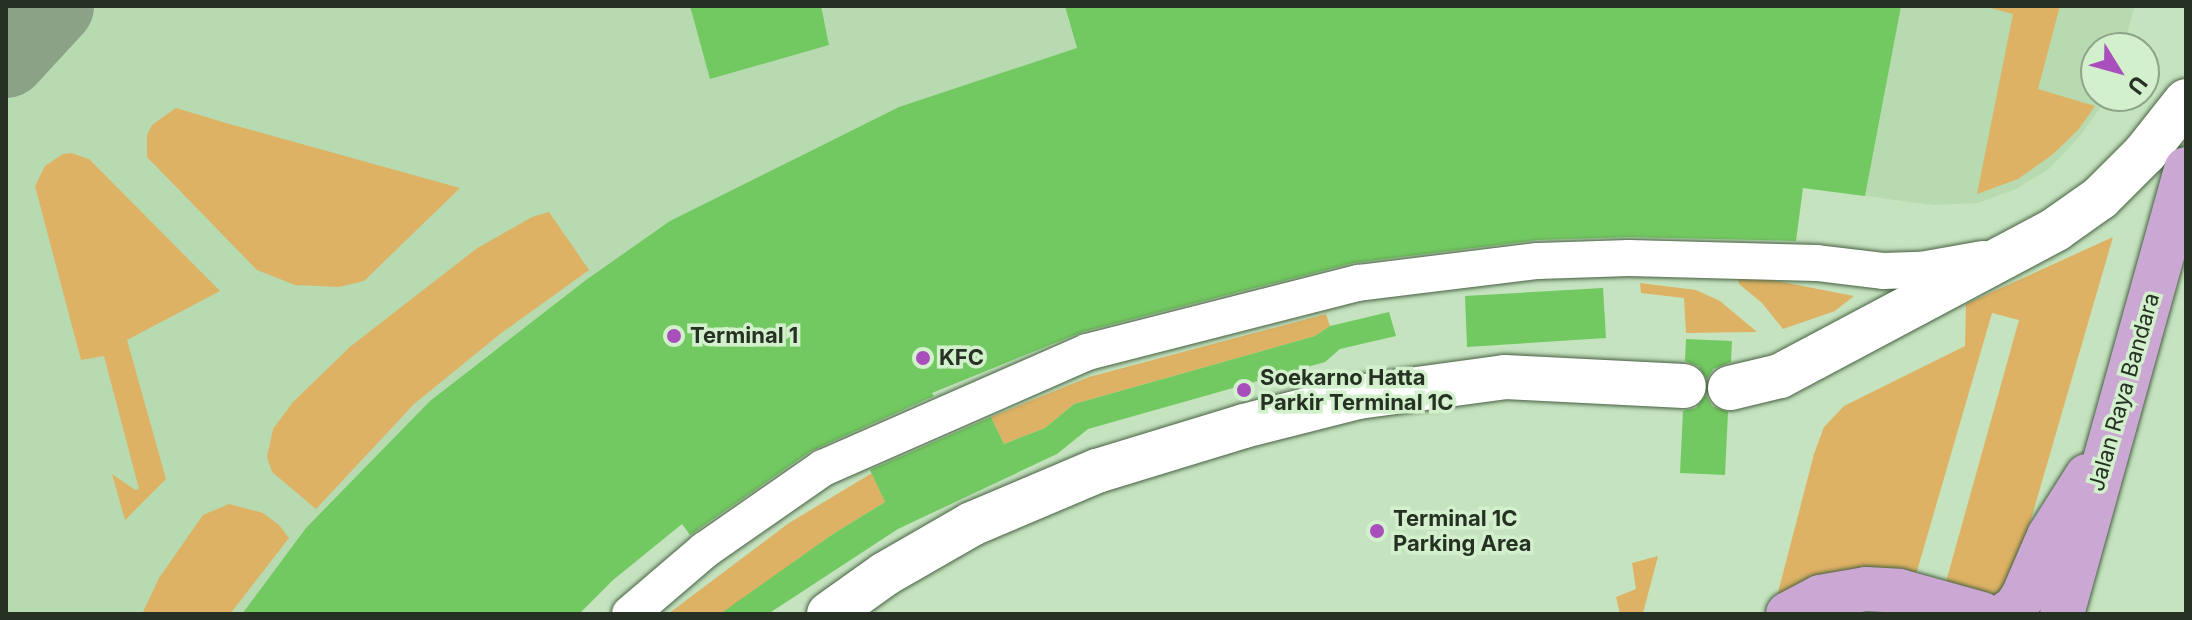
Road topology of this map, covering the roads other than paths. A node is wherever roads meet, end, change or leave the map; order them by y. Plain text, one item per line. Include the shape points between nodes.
1 (2186, 101) edge
2 (2186, 169) edge
3 (2016, 251) junction
4 (1684, 386) dead end
5 (1730, 388) dead end
6 (2110, 441) junction
7 (1986, 613) edge
8 (630, 614) edge
9 (829, 614) edge
10 (1788, 614) edge
11 (2062, 614) edge

1 - 3 street via 2100,198
2 - 6 main road, Jalan Raya Bandara
3 - 5 street via 1780,376
3 - 8 street via 1960,265 1883,271 1817,263 1538,261 1358,283 1130,340 1087,352 823,468 705,550
4 - 9 street via 1505,377 1358,397 1244,426 1097,471 972,524 885,574
6 - 7 main road via 2049,536 2015,608
6 - 11 main road, Jalan Raya Bandara
7 - 10 main road via 1899,591 1846,591 1820,597

